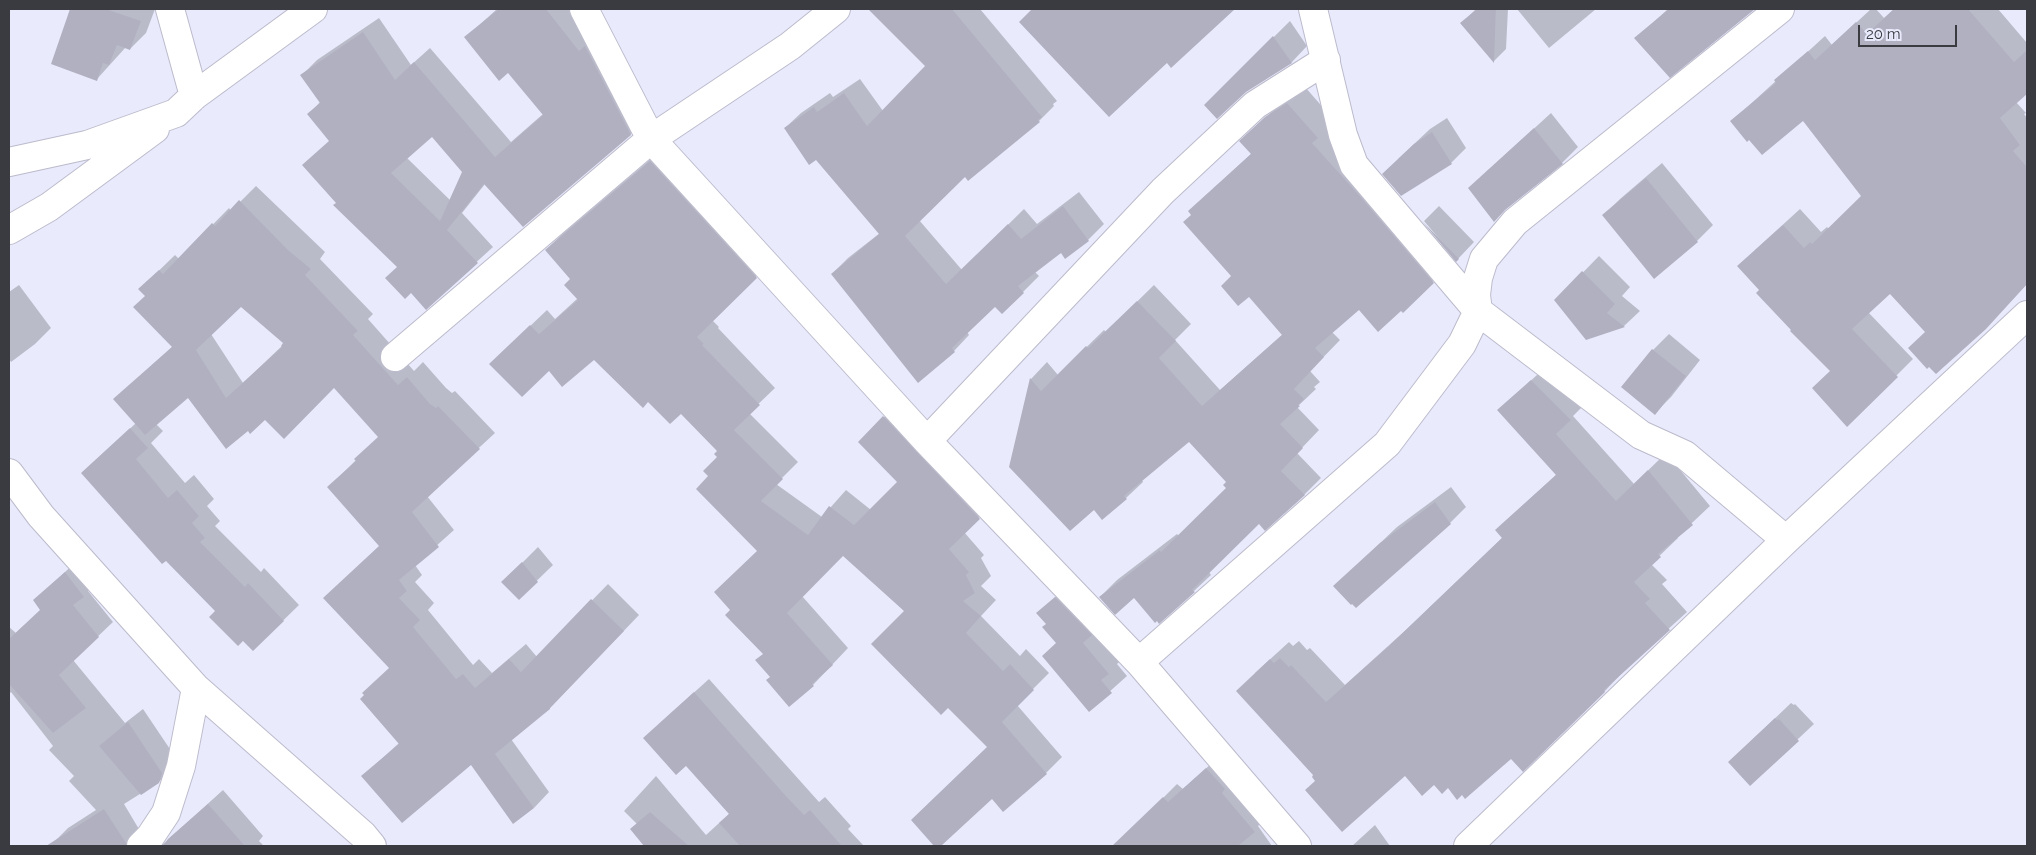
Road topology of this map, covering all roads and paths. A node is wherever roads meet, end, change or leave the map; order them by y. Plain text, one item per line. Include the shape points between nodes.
1 (170, 9) edge
2 (313, 9) edge
3 (584, 9) edge
4 (836, 9) edge
5 (1313, 9) edge
6 (1780, 9) edge
7 (1326, 60) junction
8 (185, 104) junction
9 (651, 139) junction
10 (9, 162) edge
11 (9, 230) edge
12 (1478, 311) junction
13 (2027, 315) edge
14 (394, 357) dead end
15 (927, 441) junction
16 (9, 473) edge
17 (1786, 540) junction
18 (1139, 662) junction
19 (196, 688) junction
20 (364, 842) edge
21 (141, 846) edge
22 (1296, 846) edge
23 (1468, 846) edge

1 - 8 street
2 - 8 street
3 - 9 street
4 - 9 street via 790,46
5 - 7 street
6 - 12 street via 1515,222 1484,259 1476,295
7 - 12 street via 1343,135 1354,165
7 - 15 street via 1255,105 1163,191
8 - 10 street via 87,145
8 - 11 street via 49,207
9 - 14 street
9 - 15 street
12 - 17 street via 1641,435 1685,455
12 - 18 street via 1462,344 1388,444
13 - 17 street
15 - 18 street
16 - 19 street via 41,516
17 - 23 street
18 - 22 street
19 - 20 street
19 - 21 street via 181,766 166,813

